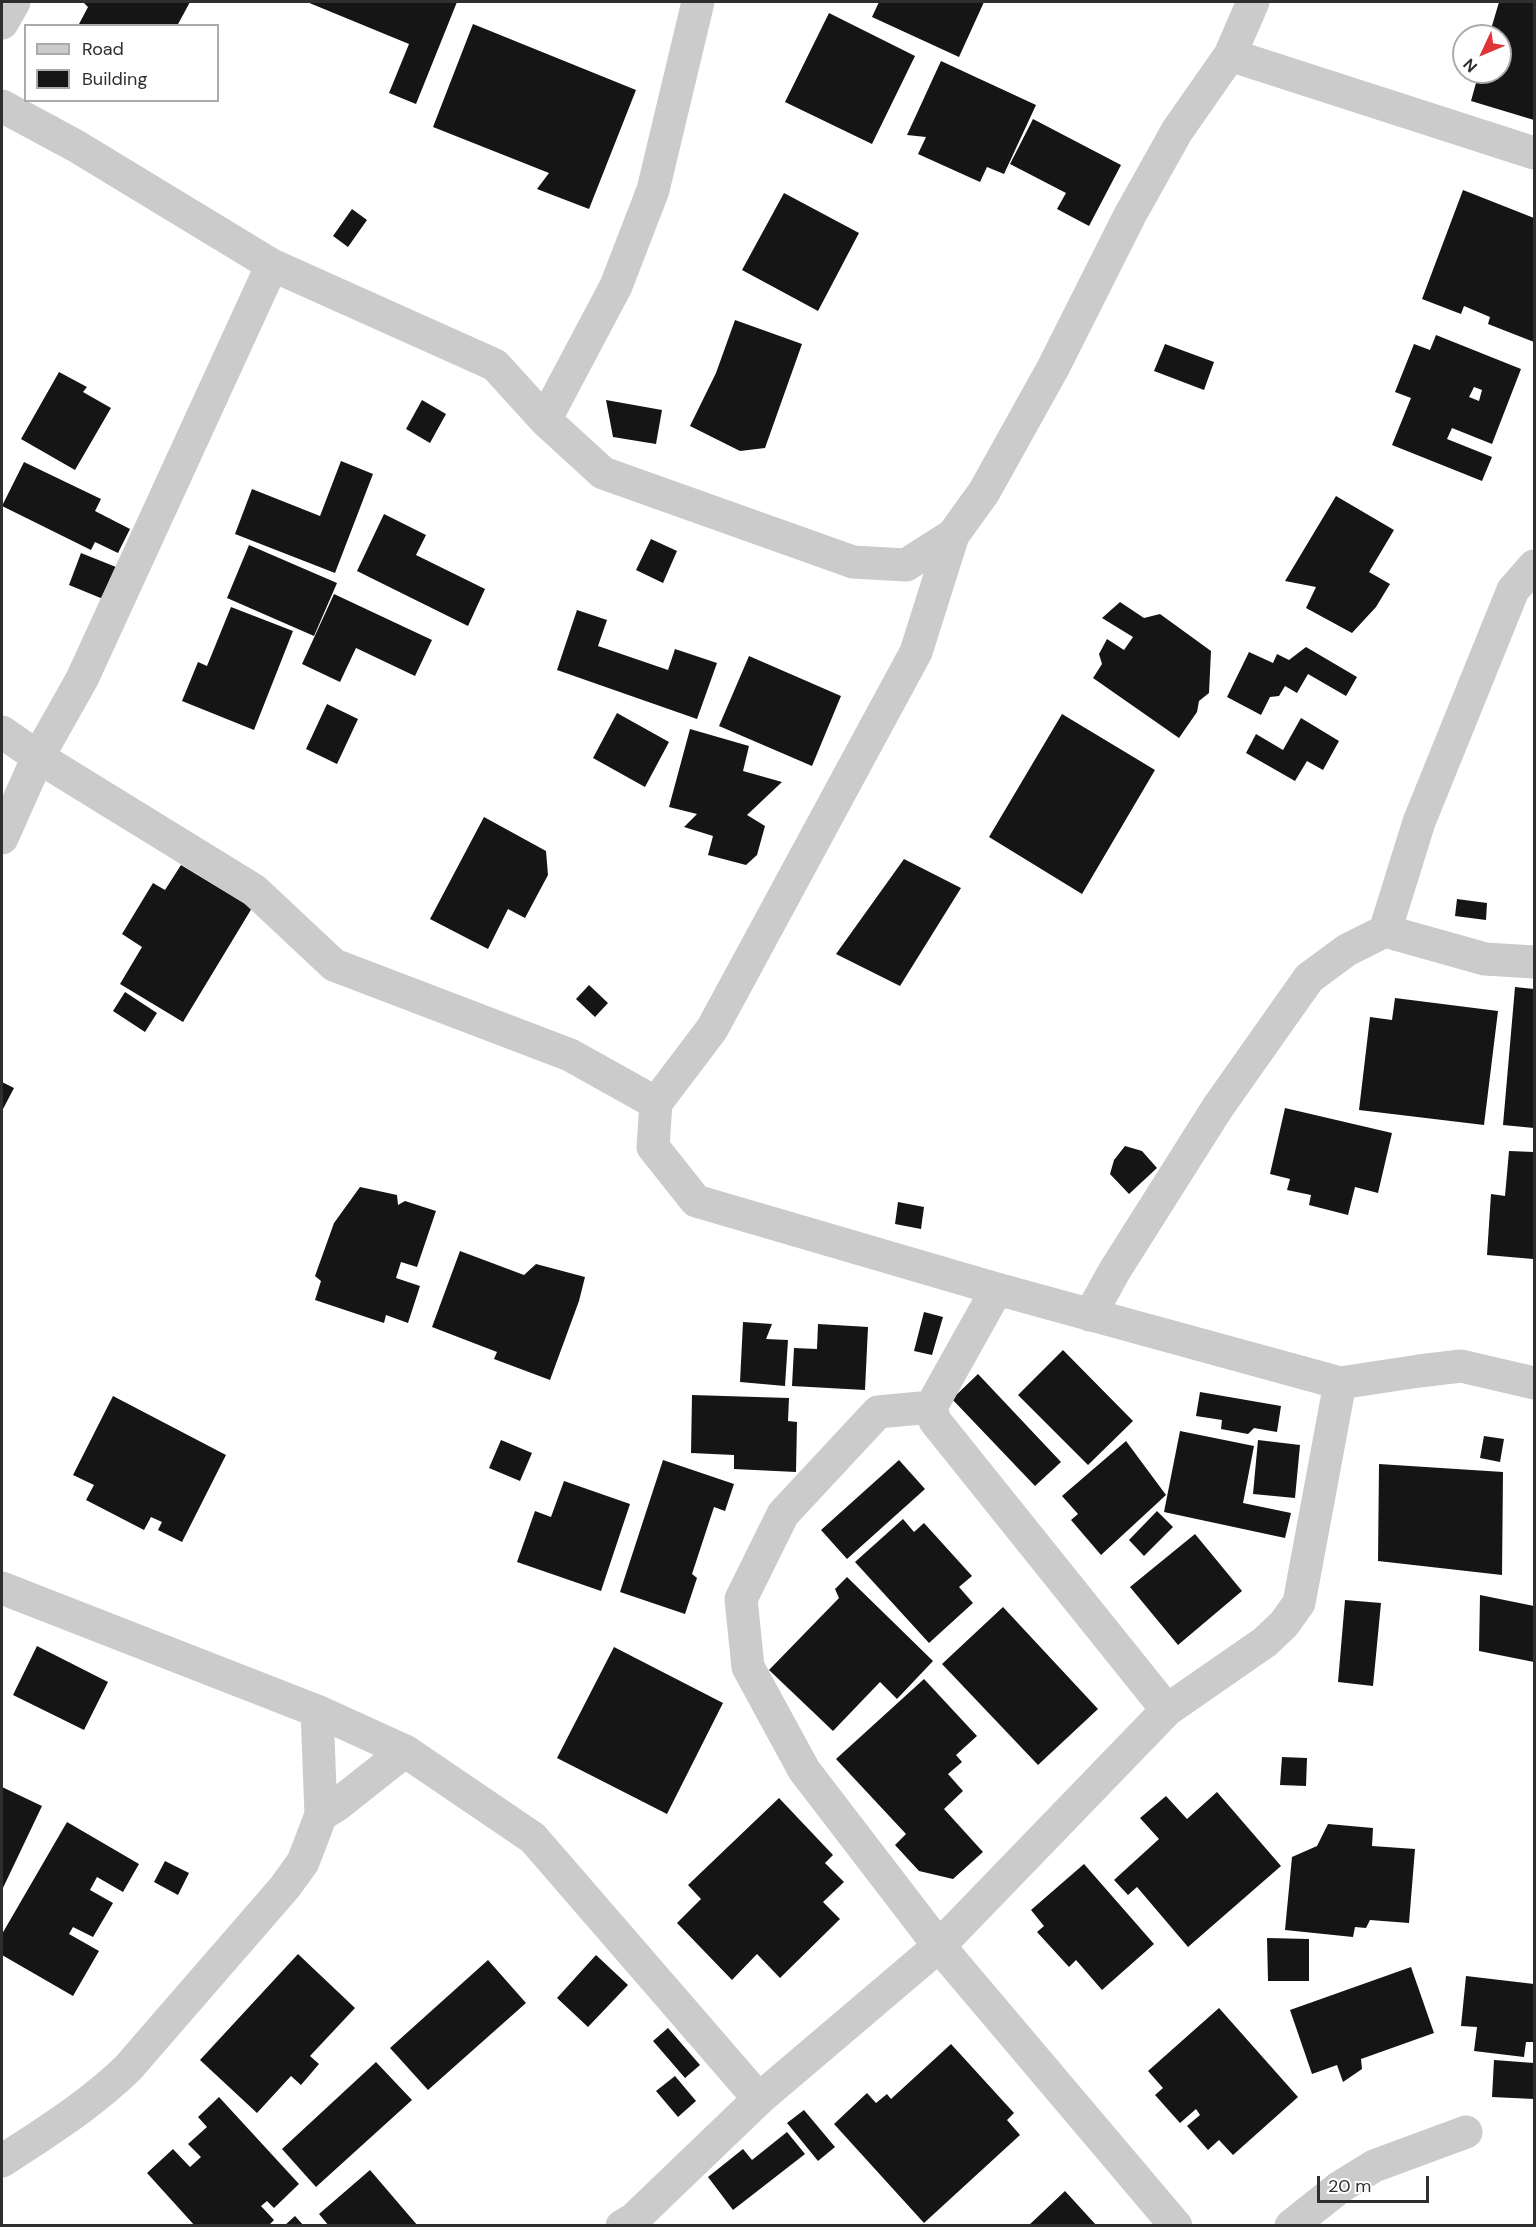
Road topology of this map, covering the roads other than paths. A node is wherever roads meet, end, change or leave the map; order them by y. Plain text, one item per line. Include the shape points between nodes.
1 (14, 2) edge
2 (698, 2) edge
3 (1253, 2) edge
4 (2, 23) edge
5 (1230, 55) junction
6 (2, 106) edge
7 (1534, 153) edge
8 (272, 265) junction
9 (545, 420) junction
10 (953, 535) junction
11 (1534, 566) edge
12 (2, 732) edge
13 (39, 757) junction
14 (2, 838) edge
15 (1385, 931) junction
16 (1534, 962) edge
17 (656, 1103) junction
18 (997, 1289) junction
19 (1090, 1315) junction
20 (1340, 1383) junction
21 (1534, 1383) edge
22 (931, 1407) junction
23 (2, 1588) edge
24 (317, 1710) junction
25 (1167, 1710) junction
26 (405, 1751) junction
27 (321, 1815) junction
28 (939, 1946) junction
29 (759, 2098) junction
30 (1466, 2132) dead end
31 (2, 2161) edge
32 (632, 2223) edge
33 (1176, 2226) edge
34 (1291, 2226) edge

1 - 4 street
2 - 9 street via 653,190 616,286
3 - 5 street
5 - 7 street
5 - 10 street via 1171,142 1053,368 984,492
6 - 8 street via 76,146
8 - 9 street via 495,365
8 - 13 street via 82,679
9 - 10 street via 603,473 853,561 906,565
10 - 17 street via 916,652 712,1029
11 - 15 street via 1513,590 1419,822
12 - 13 street
13 - 14 street
13 - 17 street via 254,890 334,965 570,1055
15 - 16 street via 1485,959
15 - 19 street via 1347,950 1309,978 1218,1107
17 - 18 street via 653,1147 696,1201
18 - 19 street
18 - 22 street
19 - 20 street
20 - 21 street via 1461,1366
20 - 25 street via 1299,1603 1265,1642
22 - 25 street via 935,1421
22 - 28 street via 878,1412 783,1514 741,1599 748,1667 804,1770
23 - 24 street
24 - 26 street
24 - 27 street
25 - 28 street
26 - 27 street
26 - 29 street via 533,1838
27 - 31 street via 303,1862 285,1887 128,2068 79,2110
28 - 29 street
28 - 33 street
29 - 32 street
30 - 34 street via 1374,2166

